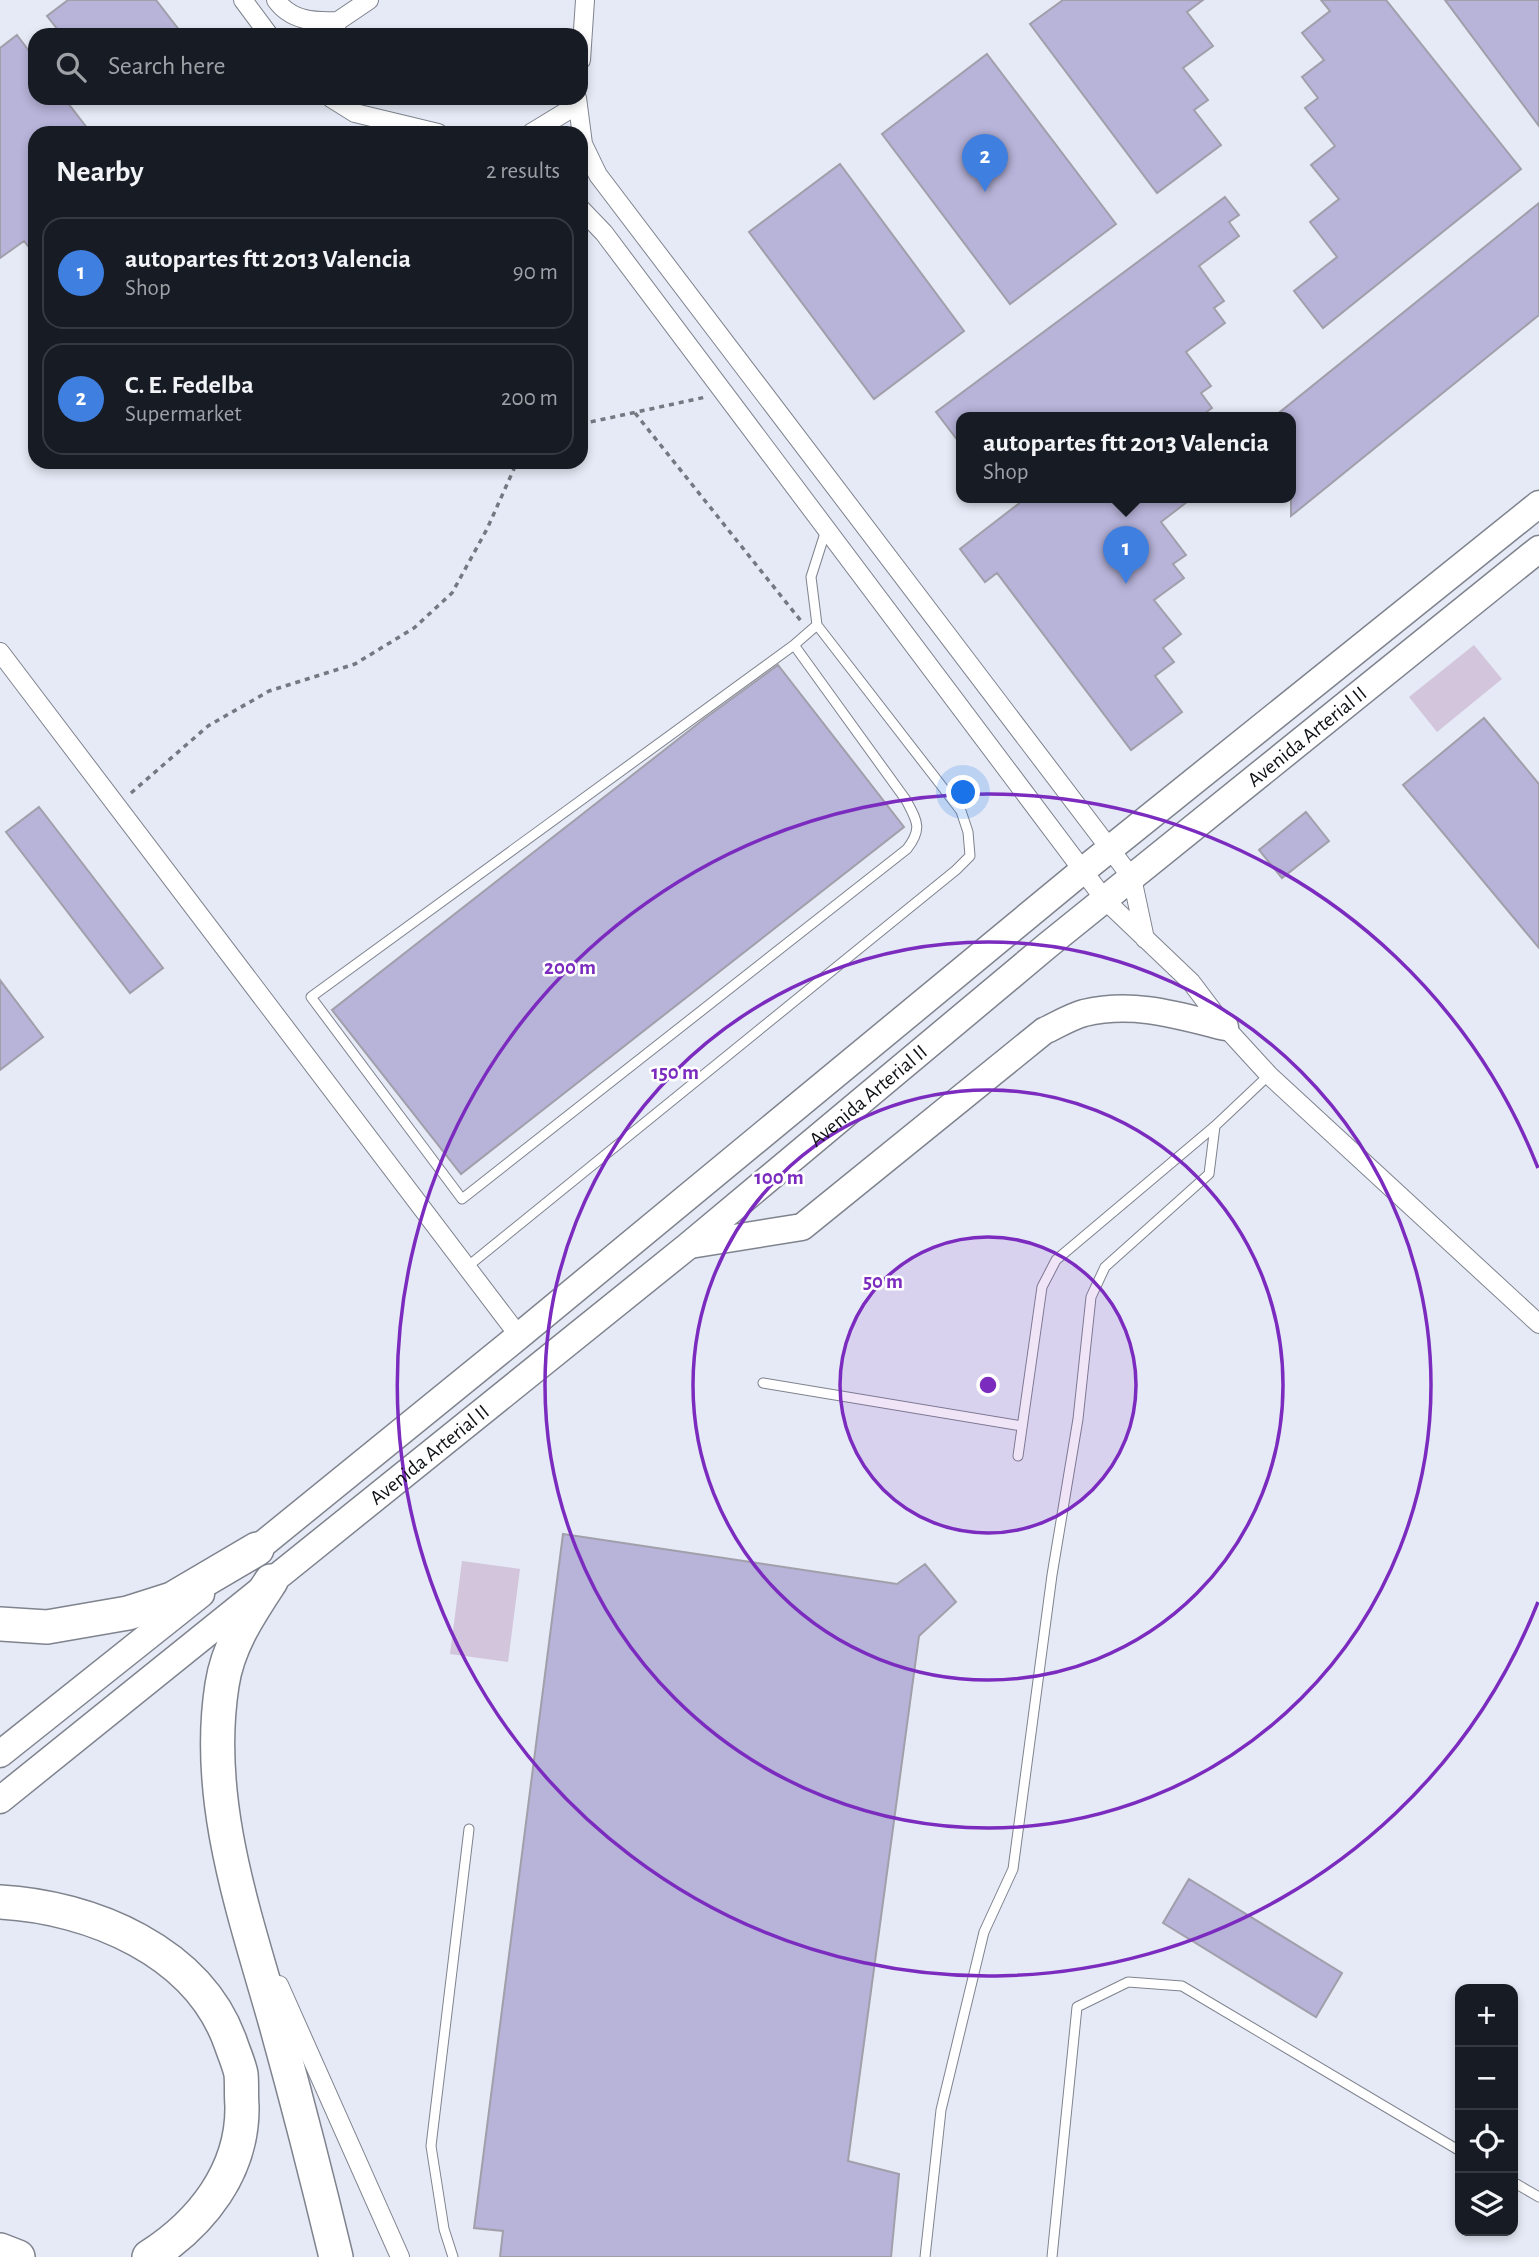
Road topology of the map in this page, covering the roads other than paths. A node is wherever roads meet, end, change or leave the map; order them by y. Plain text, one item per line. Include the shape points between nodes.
1 (243, 0) edge
2 (276, 0) edge
3 (369, 0) edge
4 (585, 0) edge
5 (264, 28) edge
6 (335, 28) edge
7 (583, 28) edge
8 (573, 105) edge
9 (577, 105) edge
10 (351, 106) edge
11 (415, 126) edge
12 (541, 126) edge
13 (580, 126) edge
14 (588, 155) edge
15 (588, 216) edge
16 (1539, 504) edge
17 (826, 530) junction
18 (1539, 549) edge
19 (813, 628) junction
20 (794, 645) junction
21 (0, 652) edge
22 (1109, 850) junction
23 (1082, 872) junction
24 (1132, 878) junction
25 (1105, 900) junction
26 (1145, 939) junction
27 (1225, 1027) junction
28 (1269, 1075) junction
29 (1215, 1126) junction
30 (688, 1245) junction
31 (467, 1267) junction
32 (1539, 1324) edge
33 (519, 1336) junction
34 (763, 1384) dead end
35 (1022, 1426) junction
36 (1018, 1455) dead end
37 (257, 1549) junction
38 (271, 1581) junction
39 (0, 1624) edge
40 (0, 1755) edge
41 (0, 1800) edge
42 (469, 1829) dead end
43 (240, 1898) junction
44 (0, 1902) edge
45 (1455, 2148) edge
46 (1518, 2185) edge
47 (1539, 2197) edge
48 (0, 2250) edge
49 (18, 2257) edge
50 (149, 2257) edge
51 (336, 2257) edge
52 (400, 2257) edge
53 (453, 2257) edge
54 (925, 2257) edge
55 (1052, 2257) edge

1 - 5 street
2 - 6 street via 297,18
3 - 6 street
4 - 7 street
8 - 12 street
9 - 13 street
10 - 11 street
14 - 22 street via 597,174
15 - 17 street
16 - 22 street, Avenida Arterial II
17 - 19 lane via 811,578
17 - 23 street
18 - 24 street, Avenida Arterial II
19 - 20 lane
19 - 31 lane via 961,811 970,856
20 - 20 lane via 906,800 917,821 916,836 907,849 462,1199 311,997
21 - 31 street
22 - 23 street, Avenida Arterial II
22 - 24 street
23 - 25 street
23 - 33 street, Avenida Arterial II
24 - 25 street, Avenida Arterial II
24 - 26 street
25 - 26 street
25 - 30 street, Avenida Arterial II
26 - 27 street via 1191,982
27 - 28 street
27 - 30 street via 1124,1006 1082,1014 1044,1031 802,1227
28 - 29 lane
28 - 32 street
29 - 35 lane via 1056,1261 1042,1287
29 - 54 lane via 1209,1174 1105,1267 1091,1297 1078,1419 1013,1869 984,1932 941,2110
30 - 38 street, Avenida Arterial II
31 - 33 street
33 - 37 street, Avenida Arterial II
34 - 35 lane
35 - 36 lane
37 - 39 highway via 172,1598 128,1613 47,1627
37 - 40 street, Avenida Arterial II
38 - 41 street, Avenida Arterial II
38 - 43 highway via 240,1628 222,1682 216,1739 221,1817
42 - 53 lane via 431,2146
43 - 51 highway
43 - 52 street
44 - 50 highway via 59,1909 138,1939 199,1987 223,2021 241,2072 242,2128 236,2156 218,2193 170,2244
45 - 55 lane via 1182,1986 1128,1982 1077,2007
46 - 47 lane
48 - 49 highway

